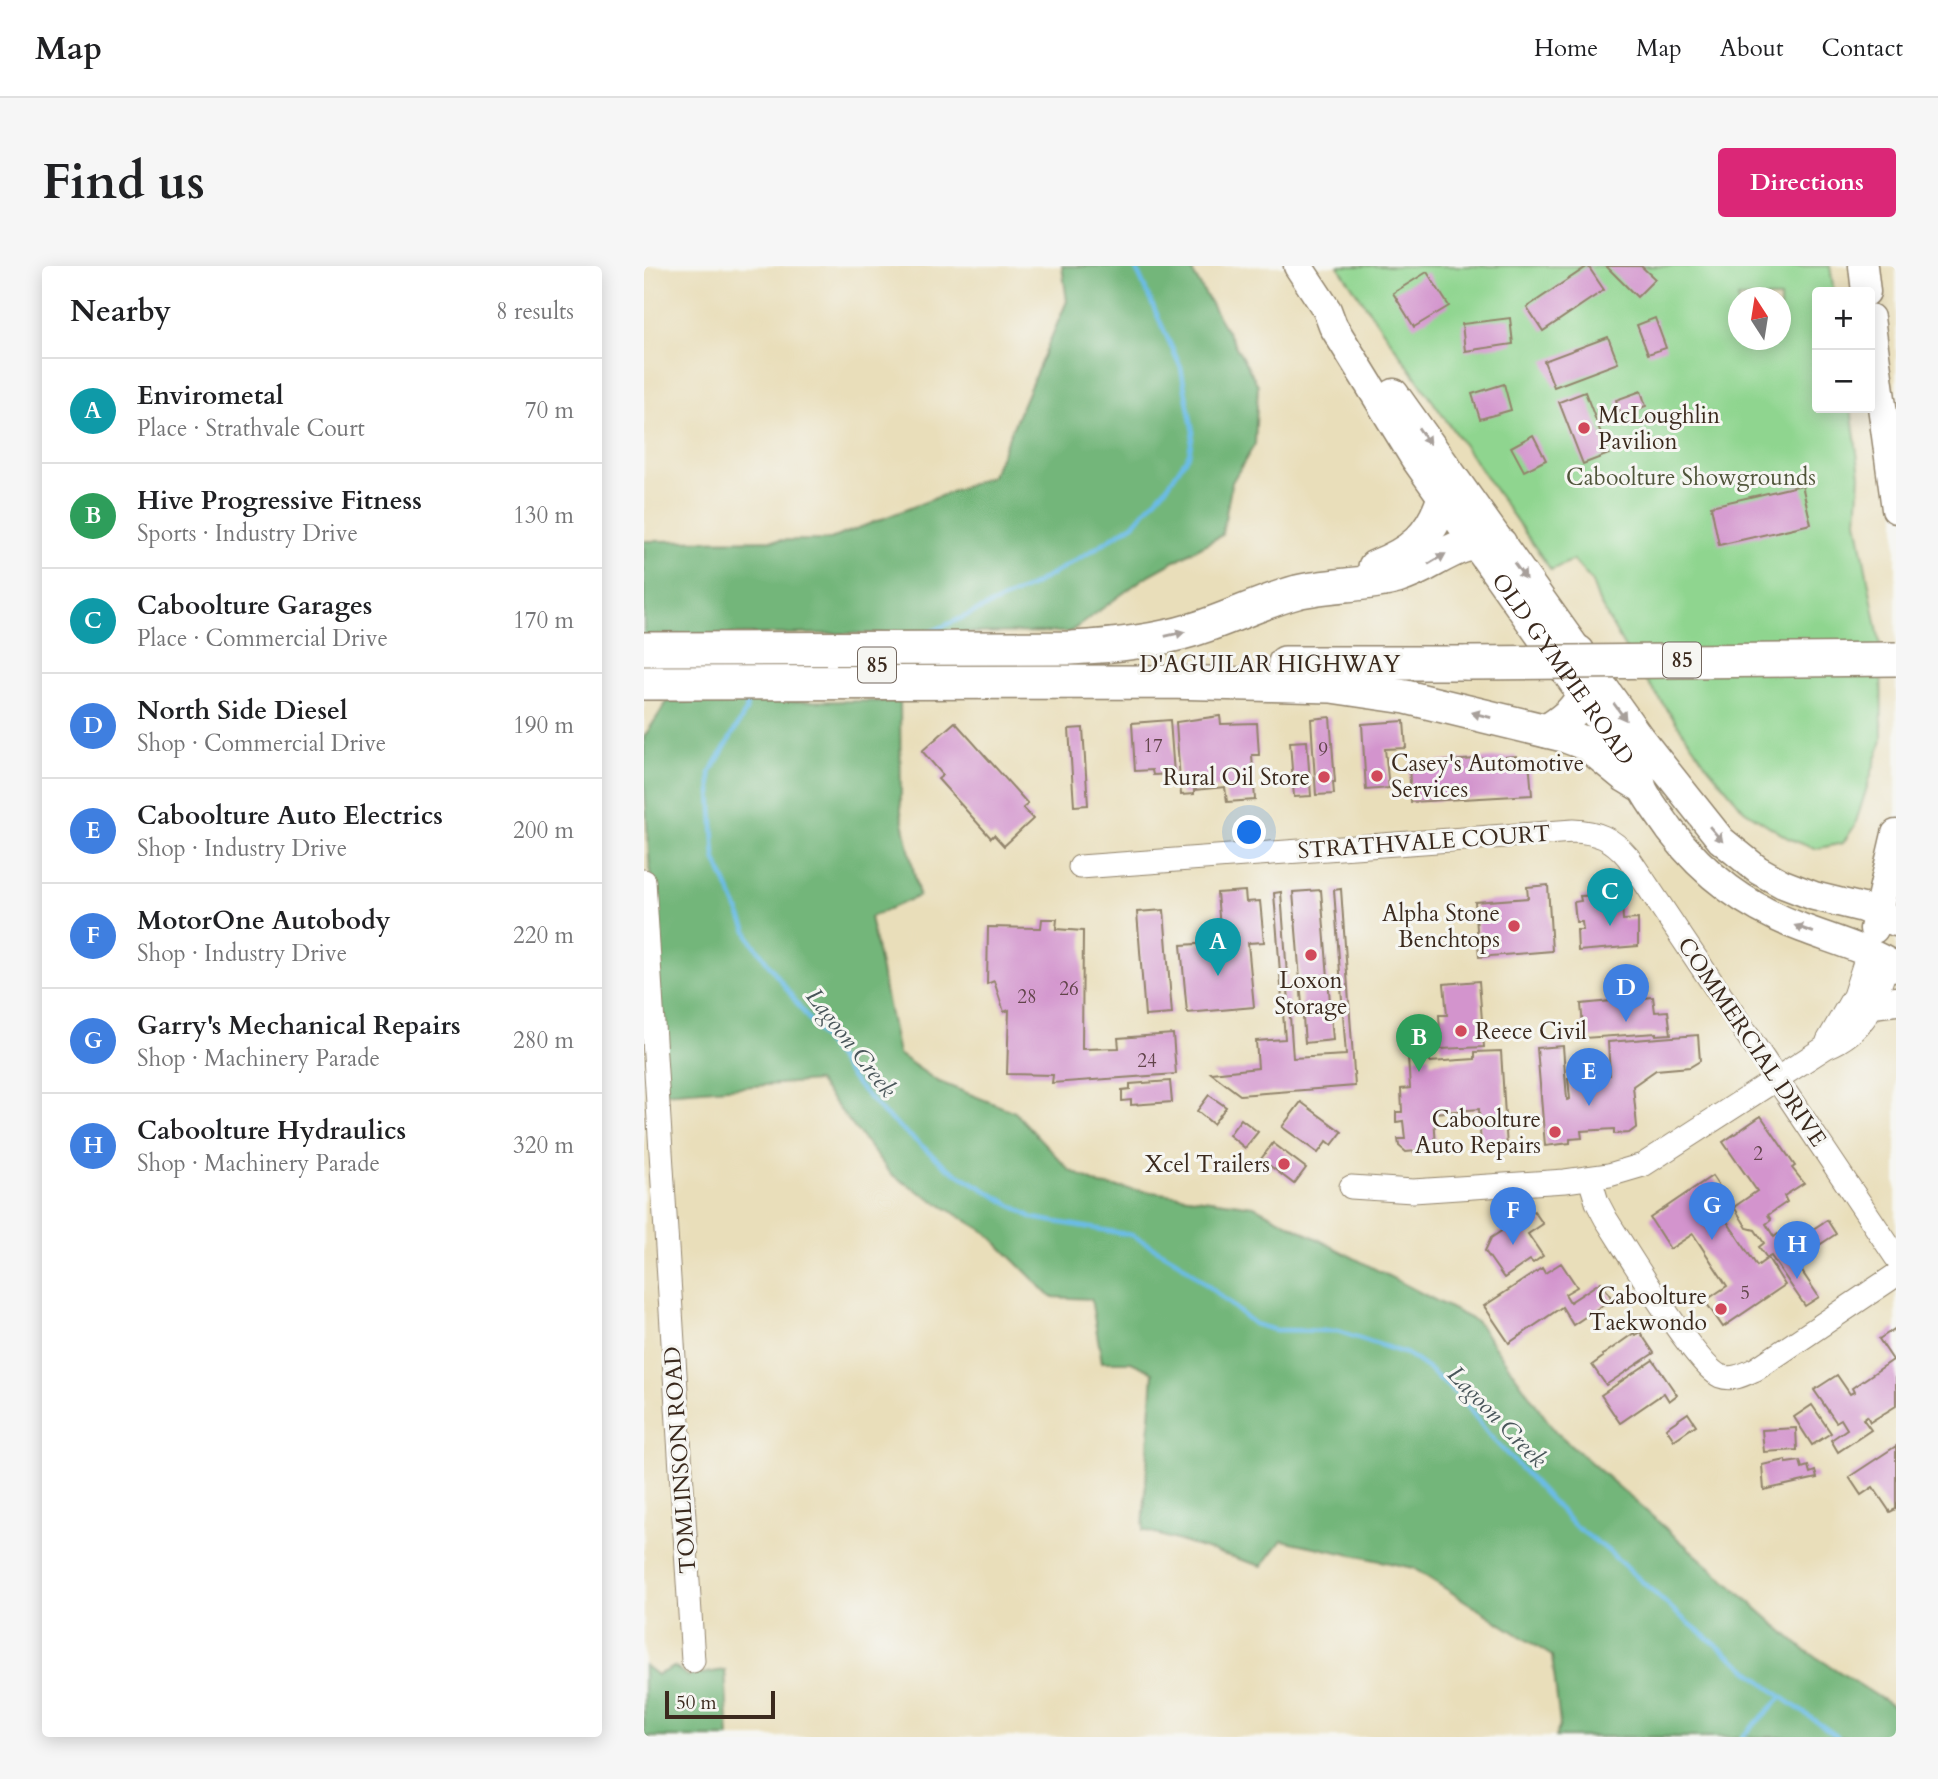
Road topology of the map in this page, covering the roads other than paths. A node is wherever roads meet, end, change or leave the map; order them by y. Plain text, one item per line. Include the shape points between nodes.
1 (1298, 266) edge
2 (1863, 266) edge
3 (1865, 287) edge
4 (1328, 310) junction
5 (1874, 350) edge
6 (1443, 500) junction
7 (1896, 509) edge
8 (1486, 543) junction
9 (1354, 583) junction
10 (644, 649) edge
11 (1578, 652) junction
12 (1896, 659) edge
13 (1056, 665) junction
14 (644, 666) edge
15 (699, 666) junction
16 (644, 683) edge
17 (1581, 696) junction
18 (1547, 731) junction
19 (1639, 783) junction
20 (1600, 834) joint
21 (1896, 834) edge
22 (1080, 867) dead end
23 (644, 881) edge
24 (1891, 919) edge
25 (1884, 960) edge
26 (1884, 1003) edge
27 (1826, 1047) junction
28 (1777, 1078) junction
29 (1590, 1179) junction
30 (654, 1183) edge
31 (1351, 1187) dead end
32 (1896, 1257) edge
33 (1896, 1275) edge
34 (692, 1661) dead end

1 - 4 main road, OLD GYMPIE ROAD
2 - 3 main road
4 - 6 main road, OLD GYMPIE ROAD via 1381,406
4 -> 8 main road, OLD GYMPIE ROAD via 1342,321
5 - 7 main road
6 - 8 main road, OLD GYMPIE ROAD
6 - 9 highway via 1422,539 1396,559 1367,570
9 -> 8 highway via 1406,574 1459,546
8 -> 11 main road, OLD GYMPIE ROAD
8 - 17 main road, OLD GYMPIE ROAD
13 -> 9 highway via 1108,646 1217,622 1294,593
10 - 15 highway
11 - 17 highway
11 -> 24 main road, OLD GYMPIE ROAD via 1691,804 1740,857 1800,891
12 - 13 highway, D'AGUILAR HIGHWAY / 85, bridge
13 - 15 highway
13 - 15 highway
18 -> 13 highway via 1366,690
14 - 15 highway
15 - 16 highway
17 - 18 highway via 1576,710
17 - 19 main road, OLD GYMPIE ROAD via 1635,770
18 - 19 highway via 1587,744
25 -> 19 main road, OLD GYMPIE ROAD via 1764,912 1722,886 1685,850
20 - 22 street, STRATHVALE COURT via 1559,832
20 - 28 street, COMMERCIAL DRIVE via 1628,857
21 - 24 main road
23 - 30 street, TOMLINSON ROAD
24 - 25 main road
25 - 26 street
25 - 27 street via 1854,996
26 - 27 street via 1841,1041
27 - 28 street
28 - 29 street via 1652,1160
28 - 32 street, COMMERCIAL DRIVE
29 - 31 street via 1413,1191
29 - 33 street via 1606,1219 1691,1347 1711,1370 1726,1377 1756,1369
30 - 34 street, TOMLINSON ROAD

